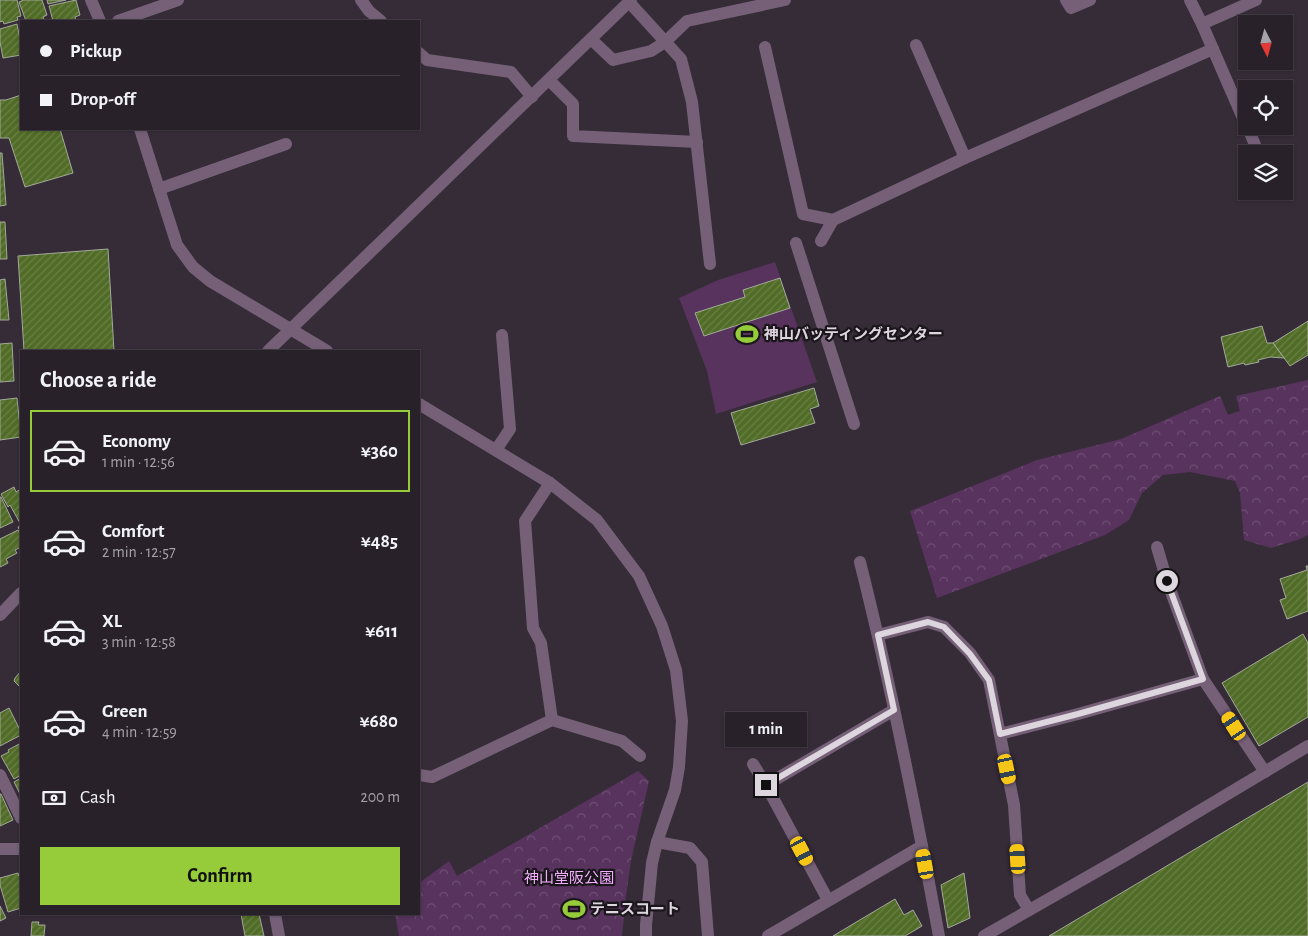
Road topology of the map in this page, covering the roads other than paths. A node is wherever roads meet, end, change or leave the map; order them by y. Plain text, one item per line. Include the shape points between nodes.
1 (91, 0) edge
2 (178, 0) edge
3 (361, 0) edge
4 (785, 0) edge
5 (1066, 0) edge
6 (1090, 0) edge
7 (1190, 0) edge
8 (1256, 0) edge
9 (630, 1) edge
10 (100, 20) edge
11 (121, 20) edge
12 (380, 20) edge
13 (1202, 24) junction
14 (591, 39) junction
15 (665, 42) junction
16 (916, 45) dead end
17 (765, 46) dead end
18 (1214, 49) junction
19 (420, 54) edge
20 (550, 80) junction
21 (532, 97) junction
22 (1238, 104) edge
23 (140, 130) edge
24 (697, 142) junction
25 (286, 144) dead end
26 (965, 158) junction
27 (160, 189) junction
28 (833, 220) junction
29 (821, 241) dead end
30 (796, 243) dead end
31 (710, 264) dead end
32 (290, 330) junction
33 (502, 335) dead end
34 (269, 350) edge
35 (325, 350) edge
36 (420, 405) edge
37 (854, 424) dead end
38 (496, 450) junction
39 (550, 483) junction
40 (1157, 547) dead end
41 (860, 562) dead end
42 (20, 594) edge
43 (0, 615) edge
44 (878, 635) junction
45 (1203, 679) junction
46 (894, 710) junction
47 (552, 720) junction
48 (1000, 734) junction
49 (1308, 746) edge
50 (640, 756) dead end
51 (753, 764) dead end
52 (1265, 772) junction
53 (0, 775) edge
54 (420, 775) edge
55 (766, 785) junction
56 (20, 816) edge
57 (656, 842) junction
58 (922, 846) junction
59 (0, 849) edge
60 (20, 850) edge
61 (828, 900) junction
62 (1029, 910) junction
63 (275, 915) edge
64 (279, 936) edge
65 (646, 936) edge
66 (708, 936) edge
67 (768, 936) edge
68 (938, 936) edge
69 (984, 936) edge

1 - 10 street
2 - 11 street
3 - 12 street
4 - 15 street via 687,21
5 - 6 street via 1071,8
7 - 13 street
8 - 13 street
9 - 14 street
9 - 15 street
13 - 18 street
14 - 15 street via 613,60 651,51
14 - 20 street
15 - 24 street via 681,59 692,102
16 - 26 street
17 - 28 street via 803,214
18 - 22 street
18 - 26 street
19 - 21 street via 427,60 511,72
20 - 21 street
20 - 24 street via 573,104 573,136
21 - 32 street
23 - 27 street
24 - 31 street
25 - 27 street
26 - 28 street
27 - 32 street via 177,245 193,267
28 - 29 street
30 - 37 street
32 - 34 street
32 - 35 street
33 - 38 street via 510,429
36 - 38 street
38 - 39 street
39 - 47 street via 525,521 533,628 540,643
39 - 57 street via 597,520 639,576 662,626 676,670 682,721 679,767 675,790
40 - 45 street
41 - 44 street
42 - 43 street
44 - 46 street
44 - 48 street via 928,622 944,627 989,680
45 - 48 street
45 - 52 street
46 - 55 street
46 - 58 street
47 - 50 street via 622,741
47 - 54 street via 432,776
48 - 62 street via 1014,805 1020,894
49 - 52 street
51 - 55 street
52 - 62 street
53 - 56 street
55 - 61 street
57 - 65 street
57 - 66 street via 690,848 702,862
58 - 61 street
58 - 68 street
59 - 60 street
61 - 67 street
62 - 69 street
63 - 64 street

